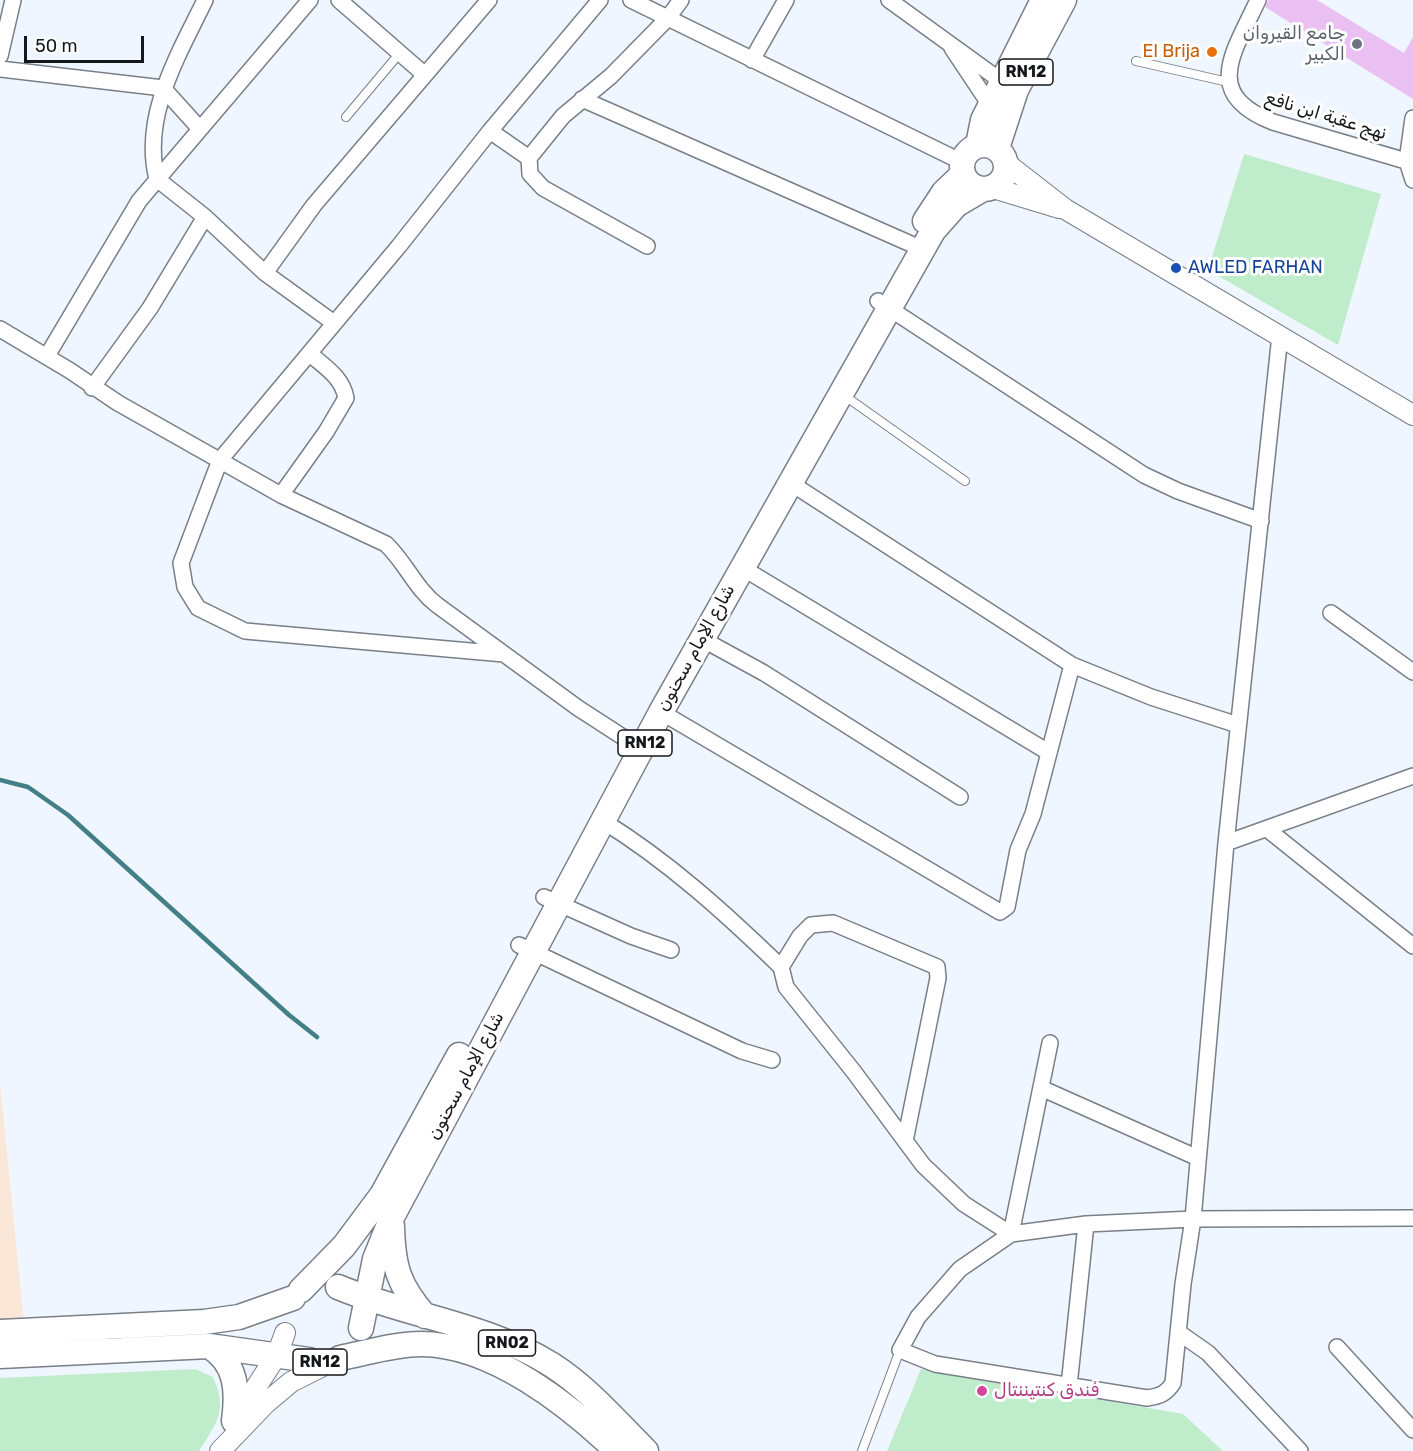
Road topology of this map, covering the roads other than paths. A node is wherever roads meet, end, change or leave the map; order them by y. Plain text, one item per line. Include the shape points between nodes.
1 (13, 0) edge
2 (205, 0) edge
3 (310, 0) edge
4 (339, 0) edge
5 (489, 0) edge
6 (600, 0) edge
7 (631, 0) edge
8 (681, 0) edge
9 (786, 0) edge
10 (889, 0) edge
11 (1043, 0) edge
12 (1064, 0) edge
13 (1258, 0) edge
14 (667, 19) junction
15 (952, 48) junction
16 (399, 54) junction
17 (0, 56) edge
18 (752, 60) junction
19 (1136, 61) dead end
20 (0, 69) edge
21 (425, 75) junction
22 (1228, 82) junction
23 (1008, 86) junction
24 (163, 88) junction
25 (582, 99) junction
26 (990, 105) junction
27 (346, 117) dead end
28 (1413, 118) edge
29 (200, 129) junction
30 (490, 131) junction
31 (529, 158) junction
32 (981, 159) junction
33 (1410, 162) edge
34 (157, 179) junction
35 (1413, 180) edge
36 (988, 189) junction
37 (1065, 209) junction
38 (205, 217) junction
39 (911, 244) junction
40 (647, 246) dead end
41 (265, 273) junction
42 (884, 304) junction
43 (334, 323) junction
44 (0, 329) edge
45 (1280, 335) junction
46 (310, 354) junction
47 (47, 356) junction
48 (92, 388) junction
49 (841, 393) junction
50 (1413, 415) edge
51 (220, 460) junction
52 (965, 481) dead end
53 (789, 482) junction
54 (281, 495) junction
55 (1261, 521) junction
56 (741, 567) junction
57 (1331, 613) dead end
58 (702, 639) junction
59 (504, 654) junction
60 (1072, 665) junction
61 (1413, 672) edge
62 (661, 712) junction
63 (1238, 725) junction
64 (629, 741) junction
65 (1048, 752) junction
66 (1413, 776) edge
67 (960, 797) dead end
68 (603, 821) junction
69 (1267, 829) junction
70 (1226, 843) junction
71 (552, 900) junction
72 (1413, 946) edge
73 (525, 948) junction
74 (671, 950) dead end
75 (781, 967) junction
76 (1050, 1042) dead end
77 (771, 1060) dead end
78 (1041, 1088) junction
79 (905, 1141) junction
80 (1198, 1158) junction
81 (392, 1217) junction
82 (1413, 1218) edge
83 (1193, 1219) junction
84 (1086, 1224) junction
85 (1011, 1234) junction
86 (338, 1287) junction
87 (297, 1294) junction
88 (367, 1299) junction
89 (424, 1316) junction
90 (361, 1328) junction
91 (0, 1332) edge
92 (1178, 1332) junction
93 (281, 1344) junction
94 (209, 1346) junction
95 (1337, 1347) dead end
96 (900, 1350) junction
97 (0, 1356) edge
98 (337, 1360) junction
99 (1069, 1386) junction
100 (234, 1421) junction
101 (1413, 1430) edge
102 (219, 1451) edge
103 (617, 1451) edge
104 (646, 1451) edge
105 (862, 1451) edge
106 (1300, 1451) edge

1 - 17 street
2 - 24 street
3 - 29 street
4 - 16 street
5 - 21 street
6 - 30 street
7 - 14 street
8 - 14 street
9 - 18 street
10 - 15 street
11 - 23 main road, شارع الإمام سحنون / RN12
12 - 23 main road, شارع الإمام سحنون / RN12
13 - 22 street via 1237,45
14 - 18 street
14 - 25 street via 612,76
15 - 23 street via 970,56
15 - 26 street
16 - 21 street
16 - 27 lane
18 - 32 street
19 - 22 lane
20 - 24 street
21 - 41 street via 314,205
22 - 33 street, نهج عقبة ابن نافع via 1236,99 1252,114
23 - 26 main road, شارع الإمام سحنون / RN12
23 - 32 main road, شارع الإمام سحنون / RN12
24 - 29 street
24 - 34 street via 153,156
25 - 31 street
25 - 39 street
26 - 32 main road, شارع الإمام سحنون / RN12 via 983,120
28 - 33 street
29 - 34 street
30 - 31 street
30 - 43 street
31 - 40 street via 528,168 535,181
32 - 36 main road via 974,187
32 - 36 main road, RN12 via 1006,174
32 - 37 street
32 - 39 main road, شارع الإمام سحنون / RN12 via 944,192
33 - 35 street
34 - 38 street
34 - 47 street via 123,225
36 - 37 street
36 - 42 main road, شارع الإمام سحنون / RN12 via 956,205 943,218
37 - 45 street
38 - 41 street
38 - 48 street via 150,308
39 - 42 main road, شارع الإمام سحنون / RN12
41 - 43 street
42 - 49 main road, شارع الإمام سحنون / RN12
42 - 55 street via 1144,475
42 - 64 main road, شارع الإمام سحنون / RN12 via 793,446
43 - 46 street
44 - 47 street
45 - 50 street
45 - 55 street
46 - 51 street
46 - 54 street via 337,378 346,398
47 - 48 street
48 - 51 street
49 - 52 lane
49 - 53 main road, شارع الإمام سحنون / RN12
51 - 54 street
51 - 59 street via 181,563 185,587 198,608 245,631
53 - 56 main road, شارع الإمام سحنون / RN12
53 - 60 street
54 - 59 street via 386,544 422,593
55 - 63 street
56 - 58 main road, شارع الإمام سحنون / RN12
56 - 65 street
57 - 61 street
58 - 62 main road, شارع الإمام سحنون / RN12
58 - 67 street via 764,673
59 - 64 street
60 - 63 street via 1151,697
60 - 65 street
62 - 65 street via 998,912 1007,908 1018,850 1033,814
62 - 68 main road, شارع الإمام سحنون / RN12
63 - 70 street
64 - 71 main road, شارع الإمام سحنون / RN12
66 - 69 street
68 - 71 main road, شارع الإمام سحنون / RN12
68 - 75 street via 649,849 715,903
69 - 70 street
69 - 72 street
70 - 80 street
71 - 73 main road, شارع الإمام سحنون / RN12
71 - 74 street
73 - 77 street via 732,1047
73 - 81 main road, شارع الإمام سحنون / RN12
73 - 87 main road, شارع الإمام سحنون / RN12 via 382,1195 344,1246
75 - 79 street via 786,987
75 - 79 street via 805,930 826,922 937,967
76 - 78 street
78 - 80 street
78 - 85 street
79 - 85 street via 943,1187 981,1217
80 - 83 street
81 - 88 main road, شارع الإمام سحنون / RN12 via 375,1259
81 - 89 main road via 392,1253 397,1275
82 - 83 street
83 - 84 street
83 - 92 street
84 - 85 street
84 - 99 street
85 - 96 street via 960,1269 918,1317
86 - 87 main road via 325,1284
86 - 88 main road, RN02
86 - 90 main road, RN12 via 357,1304
87 - 91 main road via 239,1317 204,1322
87 - 93 main road, RN12 via 286,1309
88 - 89 main road, RN02
88 - 90 main road, شارع الإمام سحنون / RN12
89 - 104 main road, RN02 via 495,1338 551,1364 586,1390
90 - 98 main road, RN12 via 354,1346
92 - 99 street via 1173,1383 1160,1396 1148,1398
92 - 106 street via 1208,1353
93 - 94 main road
93 - 98 main road, RN12 via 290,1344 309,1360
93 - 100 street
94 - 97 main road
94 - 100 main road via 221,1354 233,1373
95 - 101 street
96 - 99 street via 935,1364
96 - 105 lane
98 - 102 street via 291,1382
98 - 103 main road, RN02 via 421,1344 453,1349 508,1370 551,1394
100 - 102 street

